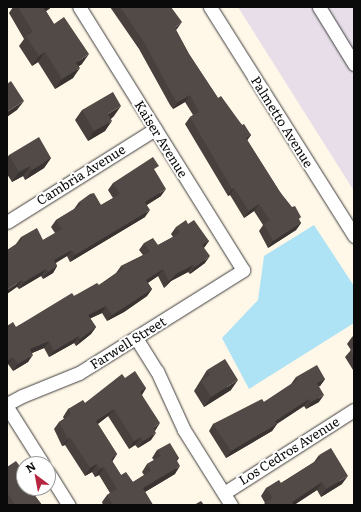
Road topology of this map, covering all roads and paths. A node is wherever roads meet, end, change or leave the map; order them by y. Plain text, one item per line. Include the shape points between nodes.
1 (79, 7) edge
2 (210, 7) edge
3 (319, 7) edge
4 (354, 64) edge
5 (155, 129) junction
6 (7, 222) edge
7 (354, 236) edge
8 (243, 270) joint
9 (136, 338) junction
10 (7, 405) edge
11 (354, 410) edge
12 (38, 456) edge
13 (56, 485) edge
14 (224, 493) junction
15 (69, 505) edge
16 (231, 505) edge

1 - 5 street, Kaiser Avenue
2 - 7 street, Palmetto Avenue
3 - 4 street
5 - 6 street, Cambria Avenue
5 - 8 street, Kaiser Avenue
8 - 9 street, Farwell Street
9 - 10 street, Farwell Street via 66,381 34,390
9 - 14 street via 157,370 184,430
10 - 12 street
11 - 14 street, Los Cedros Avenue
13 - 15 street
14 - 16 street

